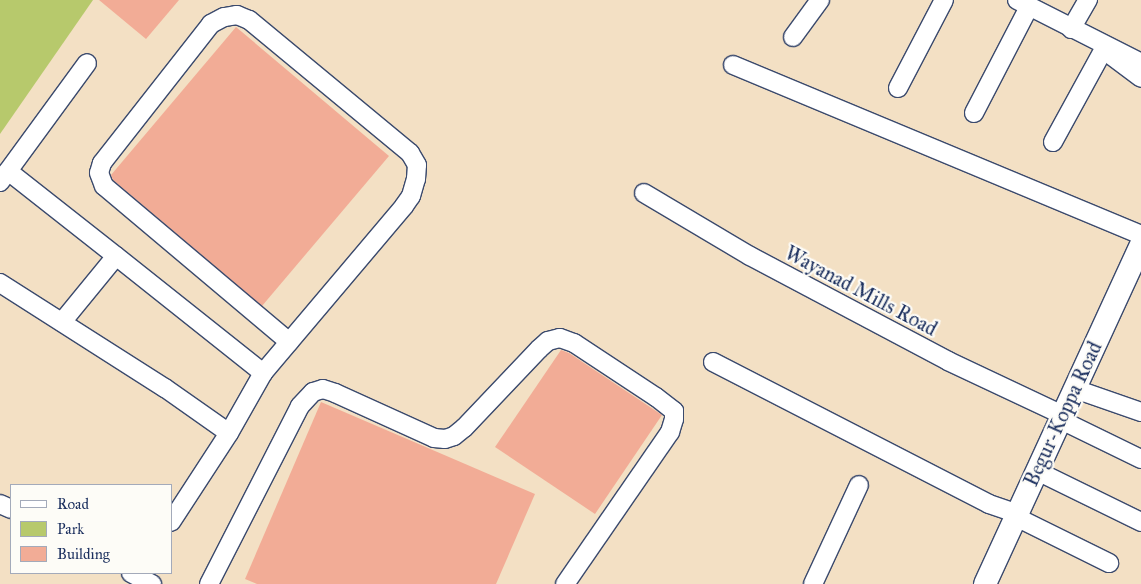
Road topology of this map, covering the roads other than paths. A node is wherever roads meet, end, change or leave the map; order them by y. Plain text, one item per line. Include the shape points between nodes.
1 (820, 0) edge
2 (944, 0) edge
3 (1088, 0) edge
4 (1023, 3) edge
5 (1071, 29) junction
6 (793, 37) dead end
7 (1100, 45) junction
8 (87, 63) dead end
9 (1141, 63) edge
10 (733, 64) dead end
11 (1141, 78) edge
12 (898, 88) dead end
13 (974, 113) dead end
14 (1053, 142) dead end
15 (4, 176) edge
16 (644, 193) dead end
17 (1141, 235) edge
18 (1141, 244) edge
19 (116, 256) junction
20 (0, 282) edge
21 (62, 322) junction
22 (289, 342) junction
23 (713, 362) dead end
24 (263, 373) junction
25 (1075, 389) junction
26 (1141, 412) edge
27 (1062, 417) junction
28 (228, 433) junction
29 (1141, 459) edge
30 (1037, 471) junction
31 (859, 486) dead end
32 (1017, 515) junction
33 (172, 520) edge
34 (1141, 522) edge
35 (1109, 563) dead end
36 (214, 582) edge
37 (818, 583) edge
38 (565, 584) edge
39 (985, 584) edge

1 - 6 street
2 - 12 street
3 - 5 street
4 - 5 street
4 - 13 street
5 - 7 street
7 - 9 street
7 - 11 street
7 - 14 street
8 - 15 street
10 - 17 street
15 - 19 street
16 - 27 street, Wayanad Mills Road via 750,256 948,361
18 - 25 main road, Begur-Koppa Road
19 - 21 street
19 - 24 street
20 - 21 street
21 - 28 street
22 - 22 street via 404,206 416,179 416,165 410,154 249,20 237,15 224,16 211,24 102,163 99,173 104,186
22 - 24 street
23 - 32 street via 989,504
24 - 28 street
25 - 26 street
25 - 27 main road, Begur-Koppa Road
27 - 29 street, Wayanad Mills Road
27 - 30 main road, Begur-Koppa Road
28 - 33 street
30 - 32 main road, Begur-Koppa Road
30 - 34 street
31 - 37 street
32 - 35 street
32 - 39 main road, Begur-Koppa Road
36 - 38 street via 300,406 313,392 323,389 335,393 434,438 445,439 464,428 548,341 560,338 574,343 674,411 670,432

